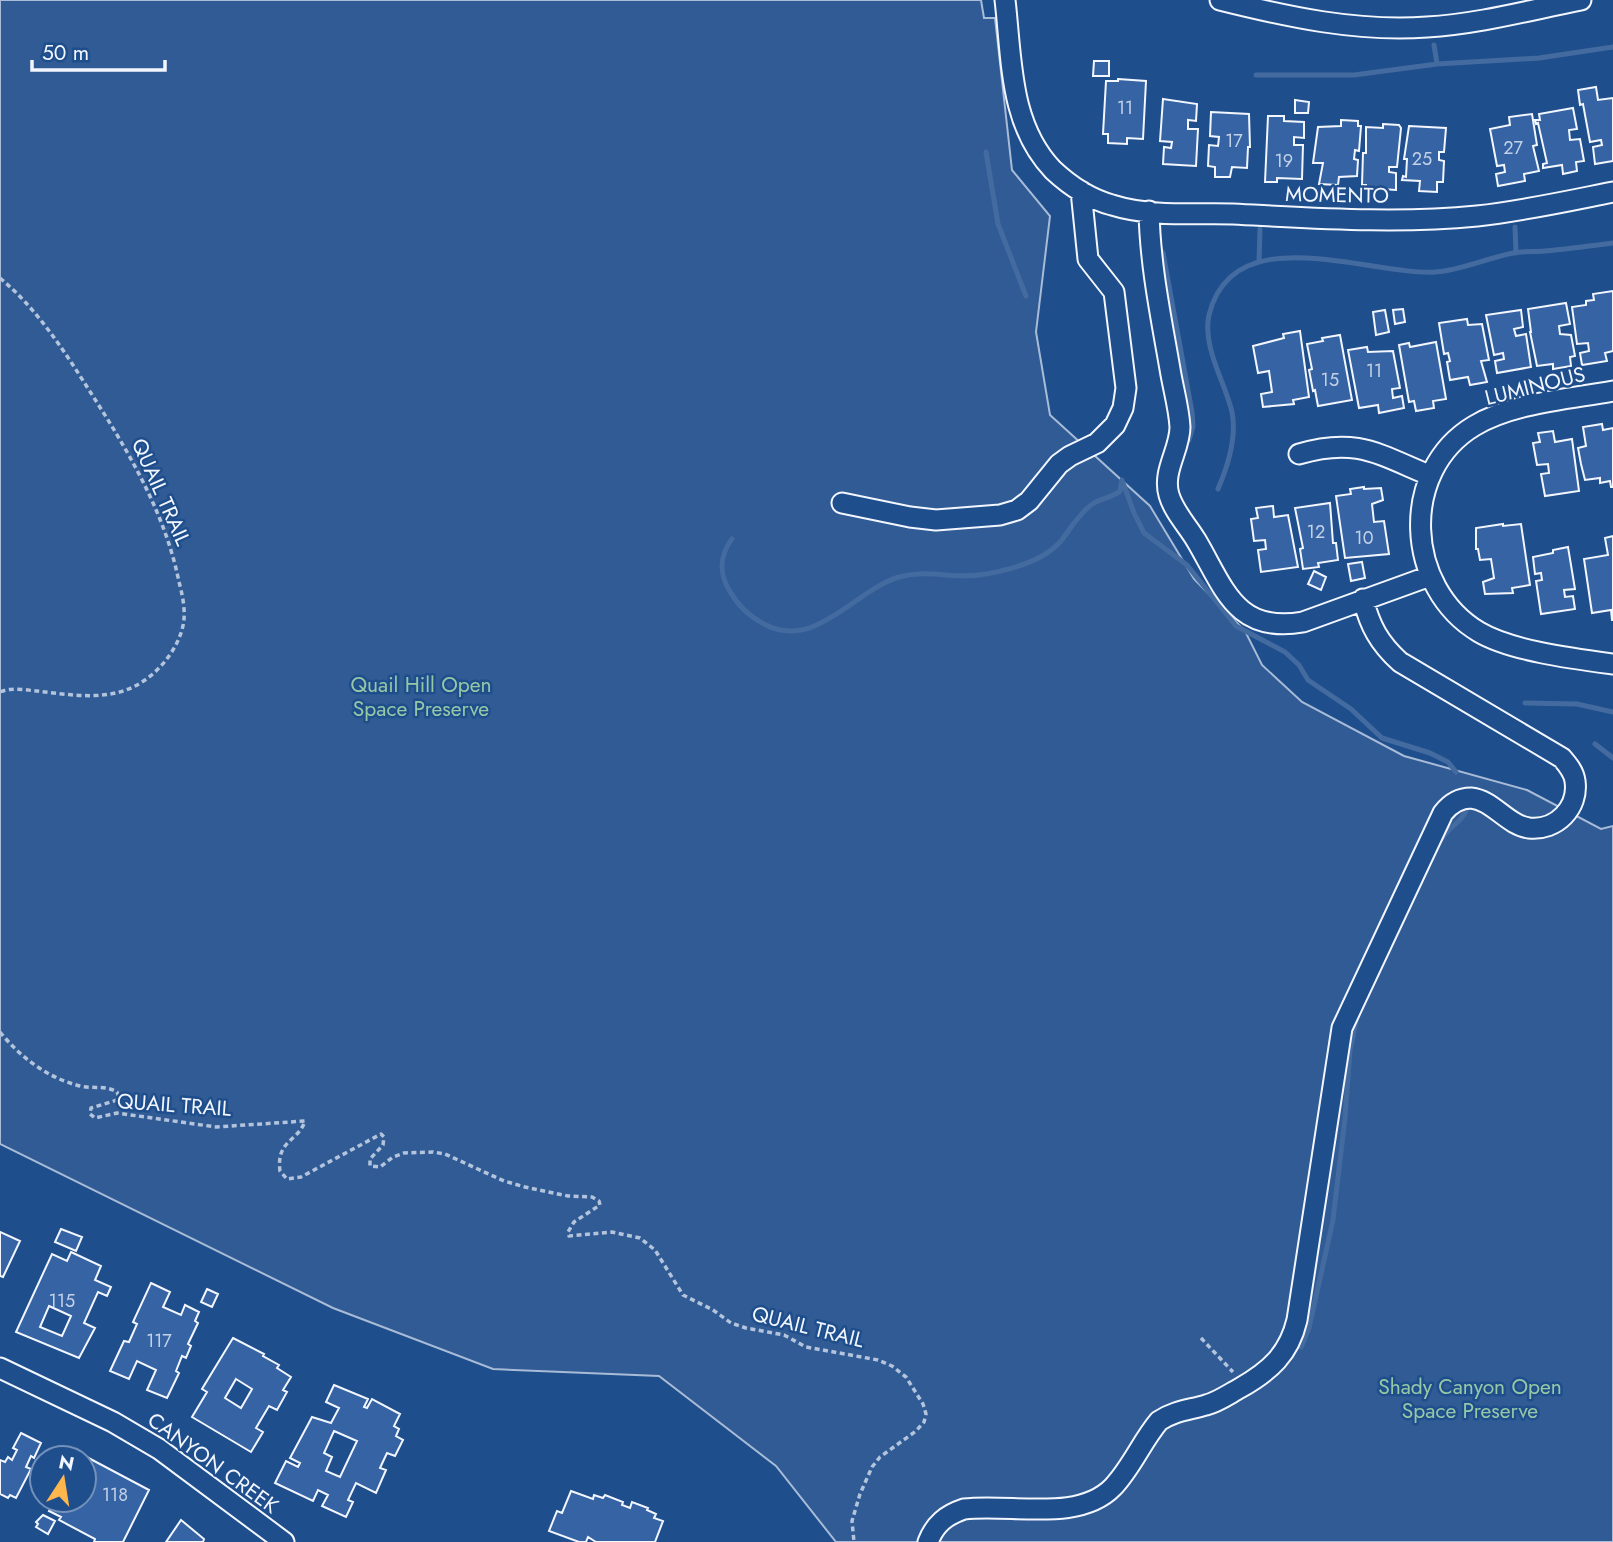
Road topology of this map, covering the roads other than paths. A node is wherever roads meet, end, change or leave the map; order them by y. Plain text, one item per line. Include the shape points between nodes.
1 (1005, 0) edge
2 (1220, 0) edge
3 (1581, 0) edge
4 (1081, 191) junction
5 (1613, 192) edge
6 (1149, 211) junction
7 (1613, 391) edge
8 (1299, 454) dead end
9 (1429, 475) junction
10 (842, 503) dead end
11 (1430, 576) junction
12 (1363, 599) junction
13 (1613, 664) edge
14 (0, 1368) edge
15 (284, 1542) edge
16 (928, 1542) edge

1 - 4 street, MOMENTO via 1013,76 1025,128 1041,155
2 - 3 street via 1320,21 1398,28 1475,21
4 - 6 street, MOMENTO via 1111,205
4 - 10 street via 1087,259 1115,292 1126,388 1115,425 1097,443 1059,464 1029,501 1009,513 936,520
5 - 6 street, MOMENTO via 1433,219
6 - 12 street via 1150,247 1180,428 1167,478 1172,503 1223,591 1256,618 1273,624 1303,622
7 - 9 street, LUMINOUS via 1490,417 1458,438
8 - 9 street via 1329,446 1355,447
9 - 11 street, LUMINOUS via 1420,518
11 - 12 street
11 - 13 street, LUMINOUS via 1449,606 1479,632 1505,643
12 - 16 street via 1375,635 1400,662 1562,758 1575,779 1571,806 1557,822 1537,828 1526,828 1472,798 1452,803 1443,813 1342,1028 1297,1320 1280,1359 1259,1377 1216,1401 1159,1421 1115,1486 1093,1502 1069,1508 964,1509 939,1522
14 - 15 street, CANYON CREEK via 159,1449

